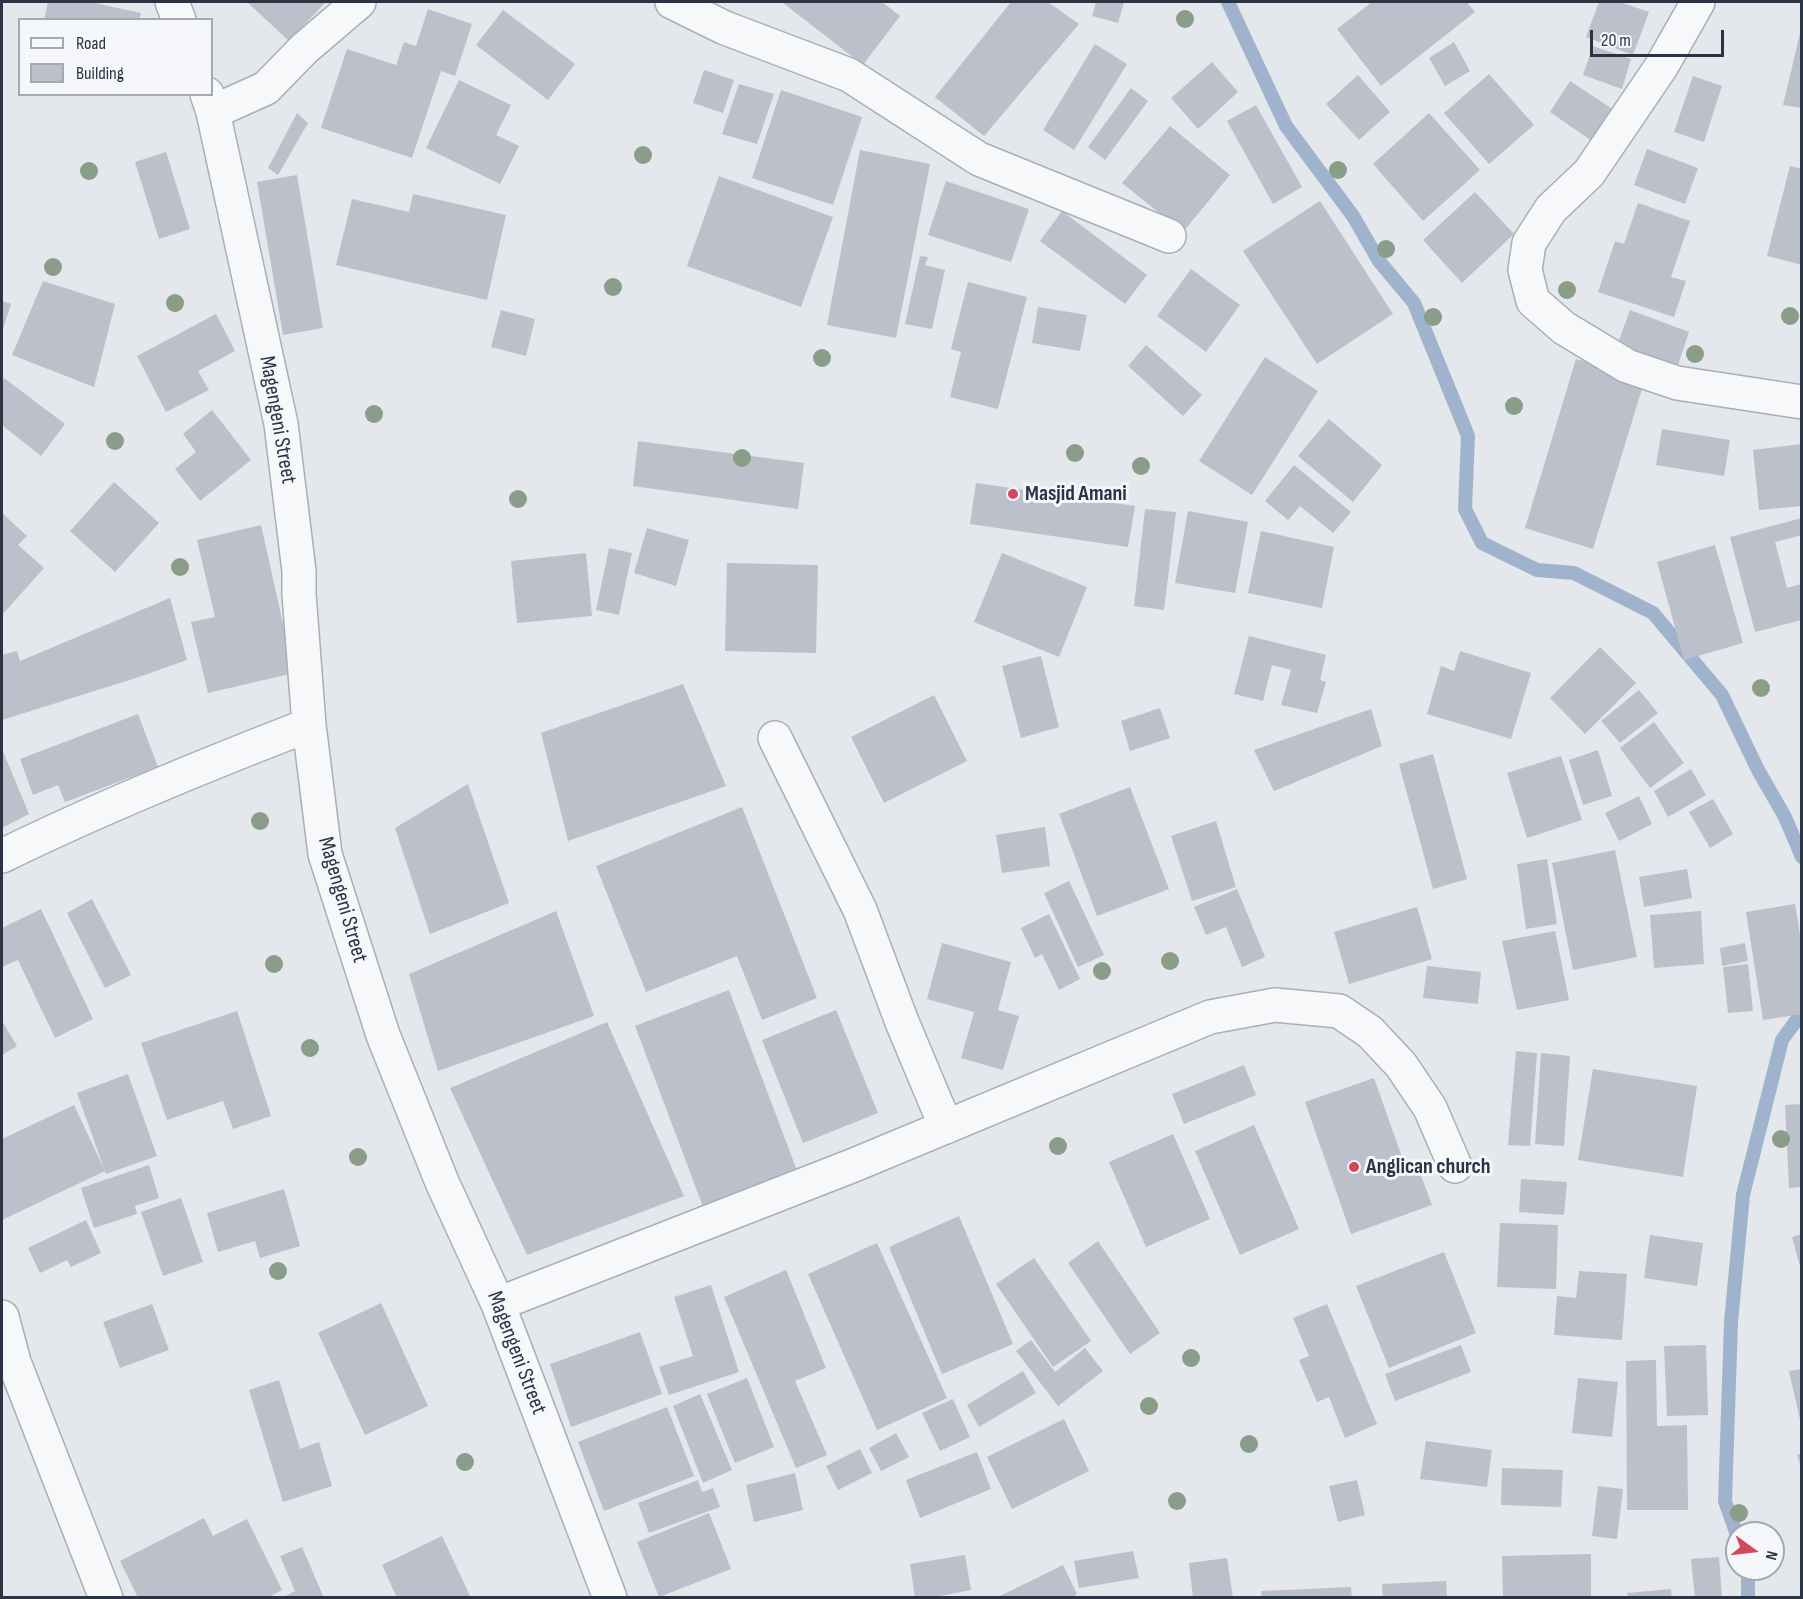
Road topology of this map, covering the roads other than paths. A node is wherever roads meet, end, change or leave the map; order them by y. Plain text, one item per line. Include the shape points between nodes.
1 (172, 2) edge
2 (358, 2) edge
3 (672, 2) edge
4 (1698, 2) edge
5 (178, 18) edge
6 (210, 103) edge
7 (1169, 236) dead end
8 (1802, 402) edge
9 (309, 725) junction
10 (775, 738) dead end
11 (2, 856) edge
12 (946, 1127) junction
13 (1455, 1166) dead end
14 (498, 1304) junction
15 (2, 1317) edge
16 (106, 1598) edge
17 (610, 1598) edge

1 - 5 street
2 - 6 street via 266,88
3 - 7 street via 725,28 849,75 979,159
4 - 8 street via 1662,67 1589,173 1551,209 1529,243 1525,270 1533,301 1564,328 1627,366 1677,383
6 - 9 street, Magengeni Street via 281,424 300,571
9 - 11 street via 75,820
9 - 14 street, Magengeni Street via 325,854 383,1035 442,1182
10 - 12 street via 860,910
12 - 13 street via 1210,1017 1275,1005 1339,1011 1370,1032 1401,1065 1430,1107
12 - 14 street
14 - 17 street, Magengeni Street
15 - 16 street via 14,1362

